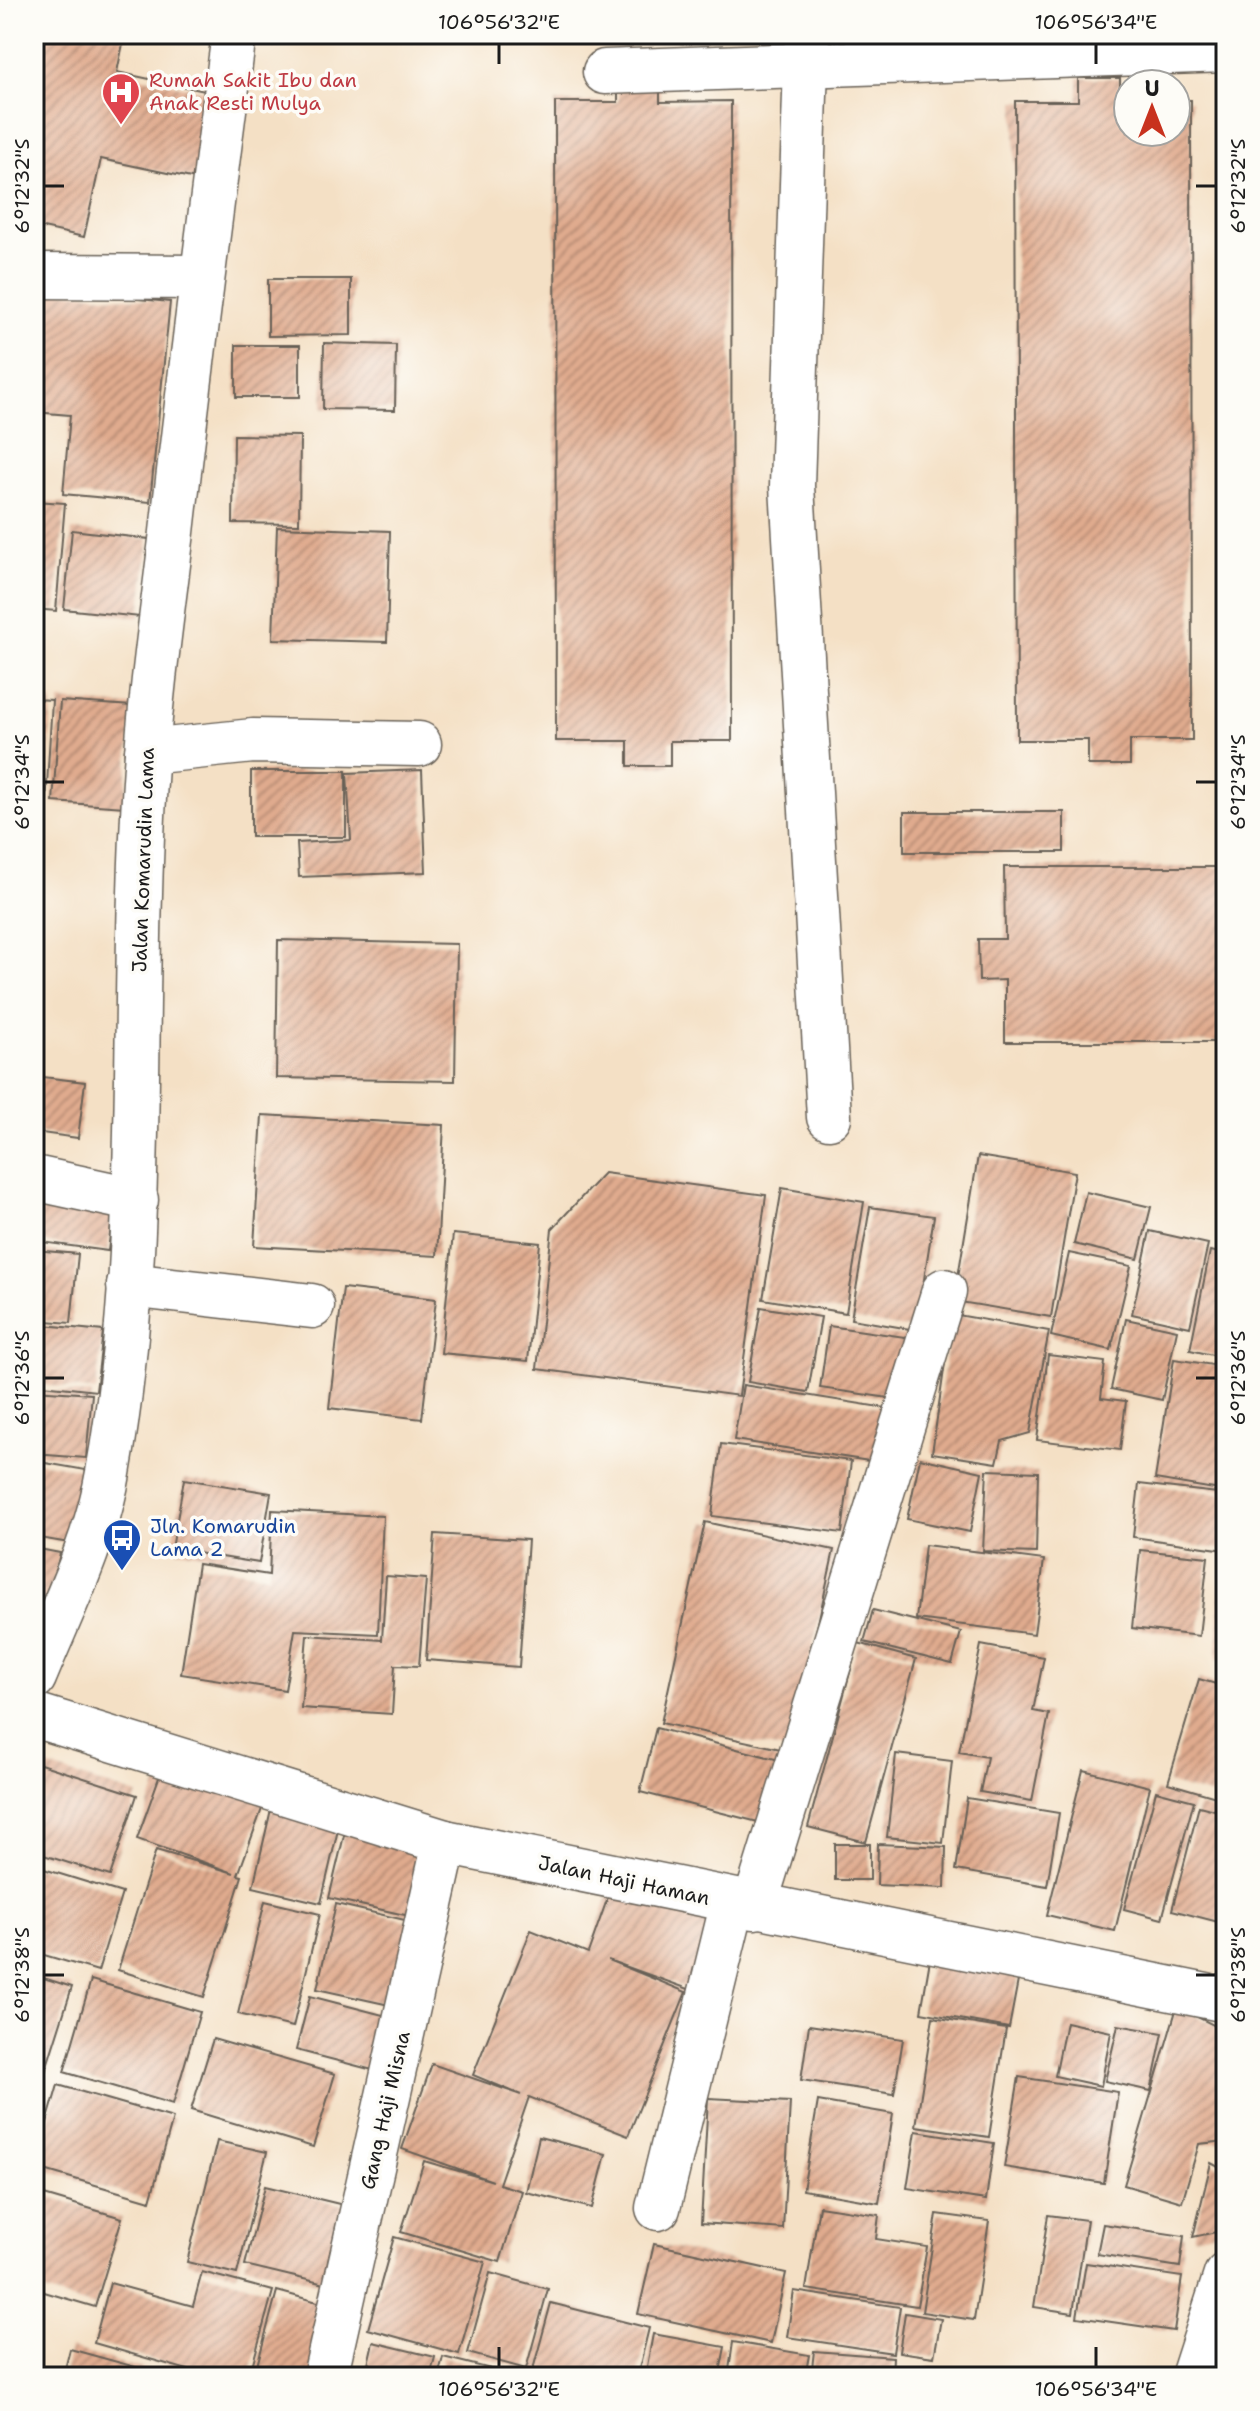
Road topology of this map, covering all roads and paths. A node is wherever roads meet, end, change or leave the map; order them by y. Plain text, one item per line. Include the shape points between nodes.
1 (234, 34) edge
2 (807, 50) edge
3 (1226, 50) edge
4 (605, 72) dead end
5 (34, 276) edge
6 (201, 277) junction
7 (419, 744) dead end
8 (147, 752) junction
9 (829, 1117) dead end
10 (34, 1178) edge
11 (136, 1200) junction
12 (129, 1285) junction
13 (944, 1291) dead end
14 (312, 1306) dead end
15 (34, 1677) edge
16 (34, 1715) edge
17 (445, 1842) junction
18 (743, 1904) junction
19 (1226, 2000) edge
20 (658, 2208) dead end
21 (1226, 2275) edge
22 (325, 2377) edge
23 (1193, 2377) edge

1 - 6 street, Jalan Komarudin Lama
2 - 3 street
2 - 4 street
2 - 9 street via 792,486
5 - 6 street
6 - 8 street, Jalan Komarudin Lama
7 - 8 street via 253,741
8 - 11 street, Jalan Komarudin Lama via 138,889
10 - 11 street
11 - 12 street, Jalan Komarudin Lama
12 - 14 street
12 - 15 street, Jalan Komarudin Lama via 108,1476 83,1557
13 - 18 street
16 - 17 street, Jalan Haji Haman
17 - 18 street, Jalan Haji Haman
17 - 22 street, Gang Haji Misna
18 - 19 street, Jalan Haji Haman
18 - 20 street
21 - 23 street

